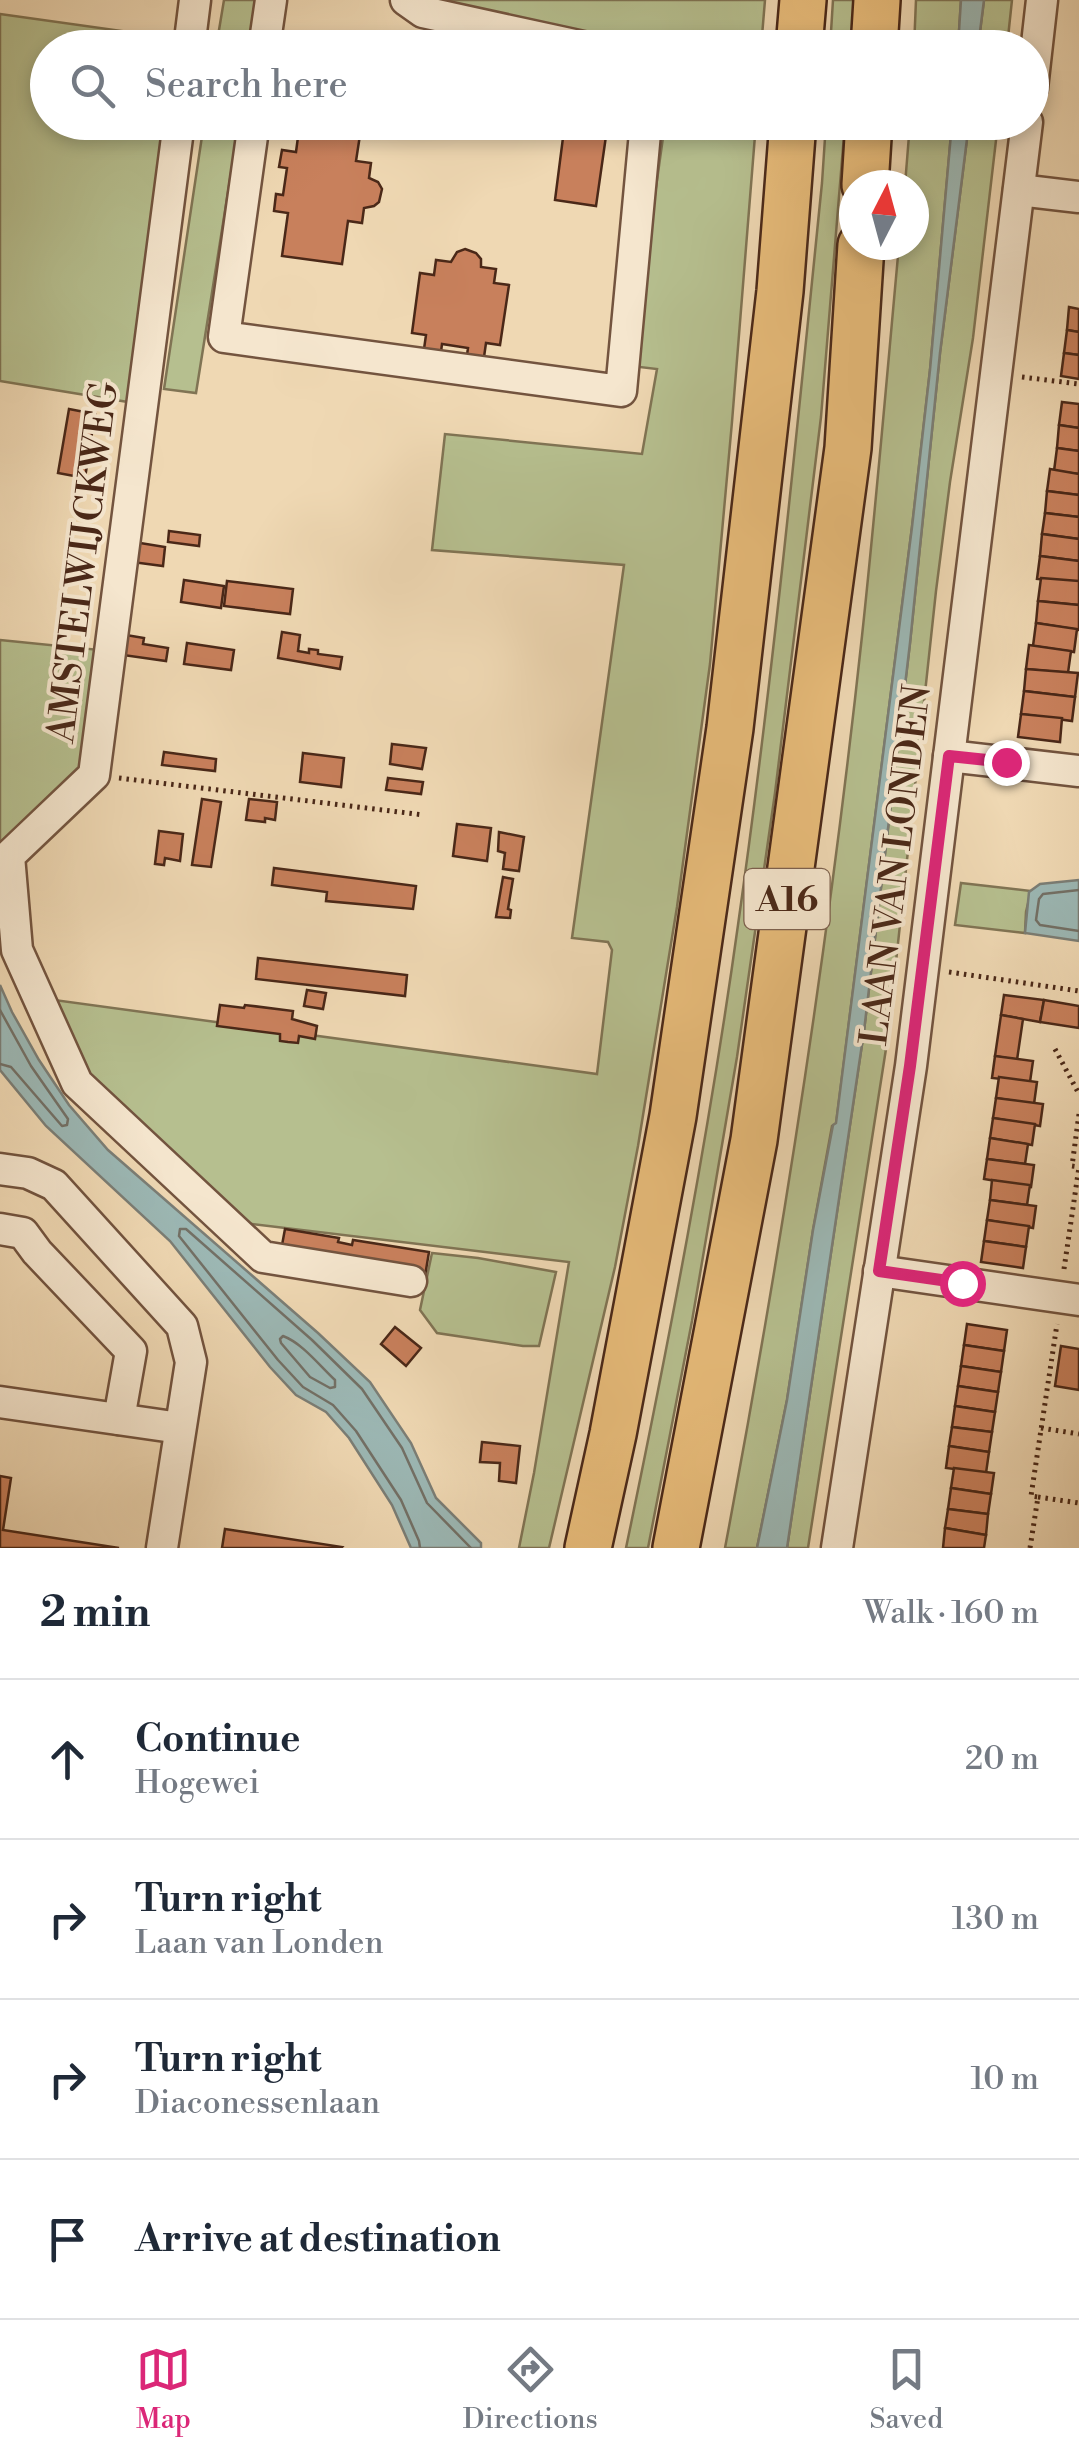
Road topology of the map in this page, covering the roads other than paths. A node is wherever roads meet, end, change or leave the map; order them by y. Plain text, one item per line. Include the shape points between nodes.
1 (195, 0) edge
2 (271, 0) edge
3 (406, 0) edge
4 (802, 0) edge
5 (878, 0) edge
6 (1042, 0) edge
7 (191, 30) edge
8 (267, 30) edge
9 (506, 30) edge
10 (800, 30) edge
11 (876, 30) edge
12 (1039, 30) edge
13 (177, 140) edge
14 (251, 140) edge
15 (644, 140) edge
16 (792, 140) edge
17 (868, 140) edge
18 (1025, 140) edge
19 (866, 170) edge
20 (1019, 190) junction
21 (1079, 197) edge
22 (860, 260) edge
23 (949, 756) junction
24 (1079, 770) edge
25 (0, 1170) edge
26 (0, 1228) edge
27 (879, 1271) junction
28 (412, 1282) dead end
29 (1079, 1300) edge
30 (0, 1402) edge
31 (119, 1419) junction
32 (180, 1428) junction
33 (162, 1548) edge
34 (588, 1548) edge
35 (676, 1548) edge
36 (836, 1548) edge

1 - 7 street
2 - 8 street
3 - 9 street via 423,12
4 - 10 highway
5 - 11 highway
6 - 12 street
13 - 28 street, AMSTELWIJCKWEG via 94,775 9,856 17,950 77,1083 263,1257
14 - 15 street via 224,337 621,391
16 - 34 highway, A16 via 727,748 674,1116
17 - 19 highway
18 - 20 street, LAAN VAN LONDEN
20 - 21 street
20 - 23 street, LAAN VAN LONDEN
22 - 35 highway, A16 via 848,448 754,1140
23 - 24 street
23 - 27 street, LAAN VAN LONDEN
25 - 32 street via 54,1185 182,1326 191,1362
26 - 31 street via 23,1233 130,1351
27 - 29 street
27 - 36 street, LAAN VAN LONDEN
30 - 31 street
31 - 32 street
32 - 33 street

